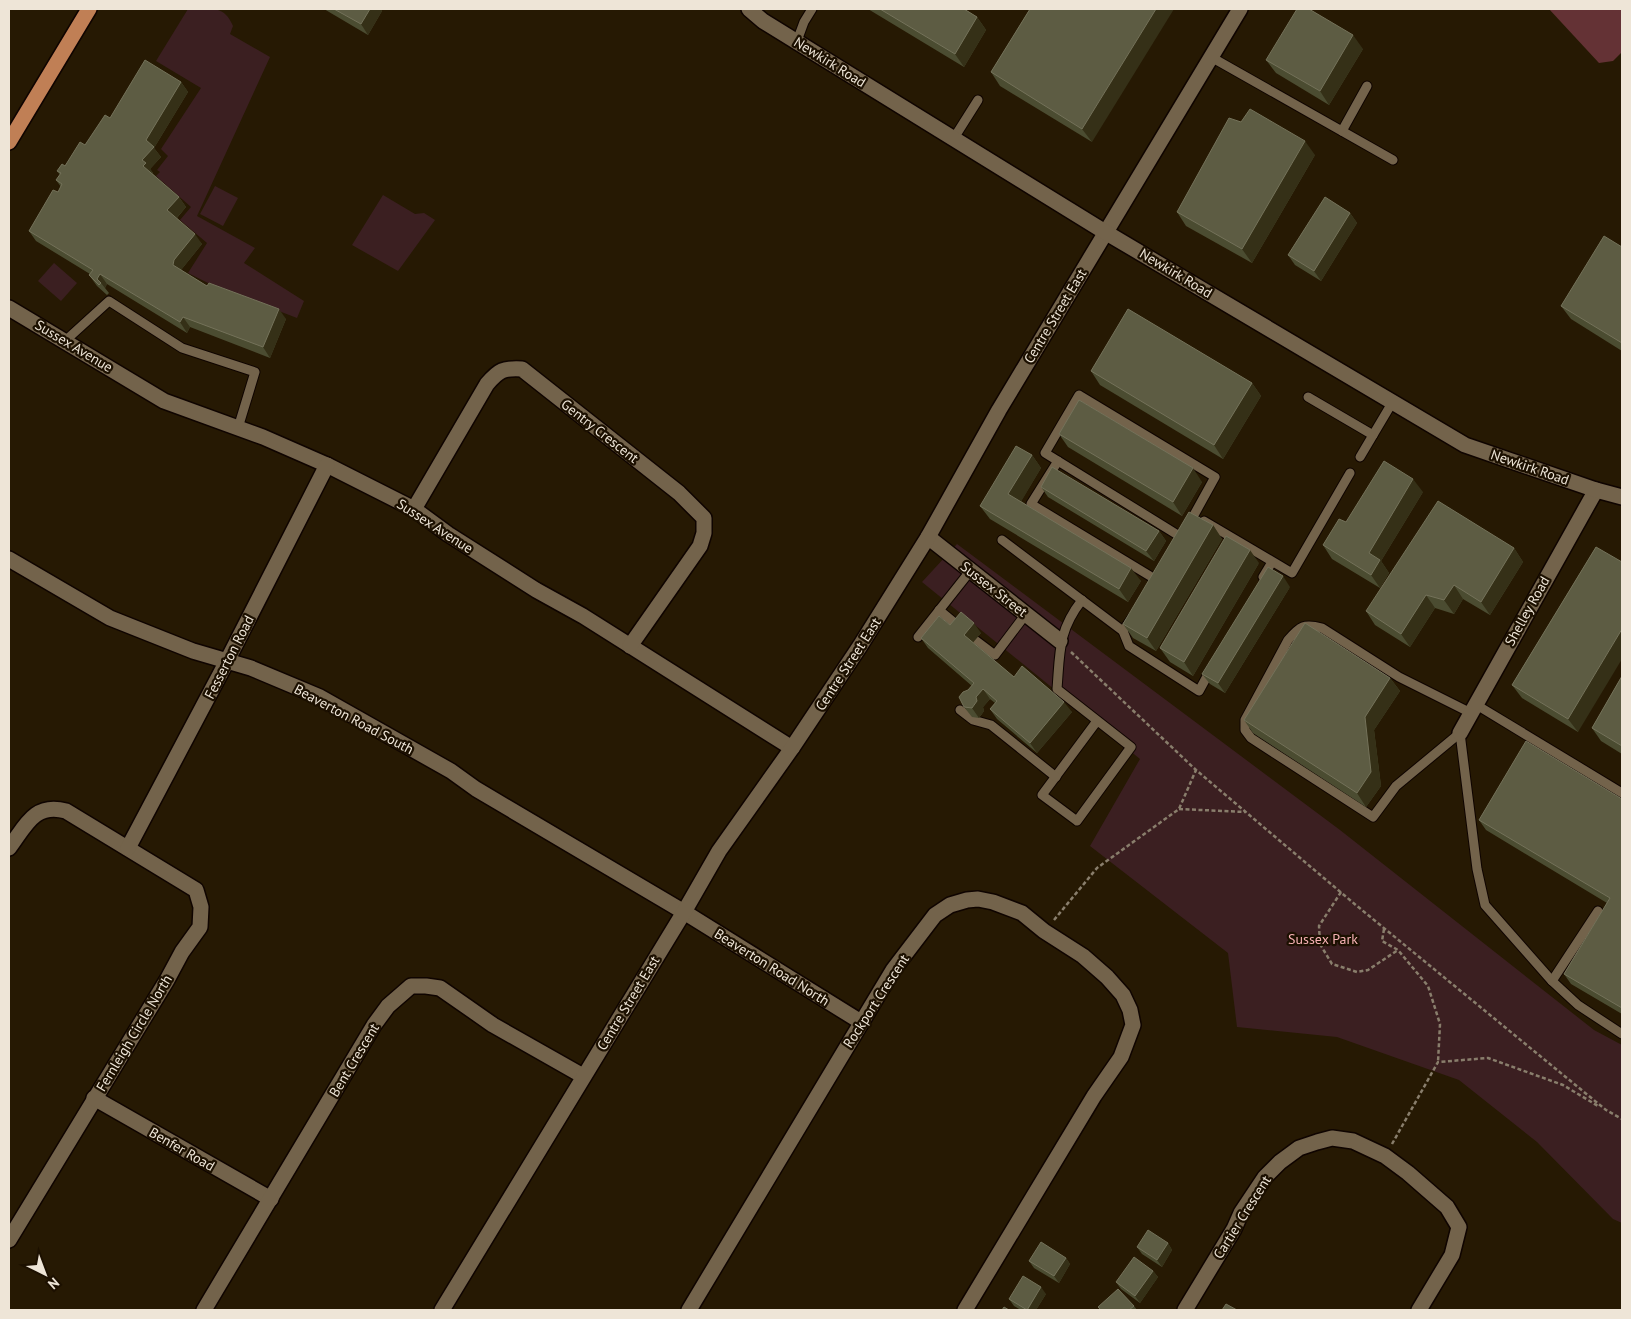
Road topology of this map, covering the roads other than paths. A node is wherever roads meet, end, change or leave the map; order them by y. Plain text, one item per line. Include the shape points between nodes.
1 (89, 9) edge
2 (749, 9) edge
3 (812, 9) edge
4 (1240, 9) edge
5 (797, 41) junction
6 (1211, 57) junction
7 (1367, 86) dead end
8 (978, 100) dead end
9 (1342, 131) junction
10 (954, 138) junction
11 (9, 142) edge
12 (1393, 160) dead end
13 (1106, 232) junction
14 (9, 308) edge
15 (65, 340) junction
16 (1308, 397) dead end
17 (1392, 403) junction
18 (238, 428) junction
19 (1373, 435) junction
20 (1360, 457) dead end
21 (1058, 461) junction
22 (327, 465) junction
23 (1350, 473) dead end
24 (1596, 490) junction
25 (1622, 497) edge
26 (414, 509) junction
27 (1187, 526) junction
28 (928, 537) junction
29 (1234, 539) junction
30 (1002, 540) dead end
31 (1176, 545) edge
32 (1228, 547) edge
33 (9, 559) edge
34 (1272, 562) junction
35 (971, 570) junction
36 (1160, 571) edge
37 (1257, 588) edge
38 (1082, 600) junction
39 (1137, 609) edge
40 (939, 610) junction
41 (1026, 614) junction
42 (962, 630) edge
43 (1123, 631) junction
44 (918, 637) dead end
45 (975, 640) dead end
46 (1060, 642) junction
47 (630, 646) junction
48 (1165, 657) edge
49 (227, 661) junction
50 (1214, 665) edge
51 (1160, 666) junction
52 (1473, 709) junction
53 (960, 710) edge
54 (1098, 721) junction
55 (1460, 733) junction
56 (792, 748) junction
57 (1056, 777) junction
58 (1622, 793) edge
59 (9, 848) edge
60 (128, 848) junction
61 (1598, 911) dead end
62 (684, 912) junction
63 (1552, 981) junction
64 (861, 1022) junction
65 (1622, 1034) edge
66 (583, 1076) junction
67 (94, 1098) junction
68 (271, 1200) junction
69 (9, 1240) edge
70 (204, 1310) edge
71 (442, 1310) edge
72 (689, 1310) edge
73 (966, 1310) edge
74 (1184, 1310) edge
75 (1419, 1310) edge

1 - 11 main road
2 - 5 street, Newkirk Road
3 - 5 lane
4 - 6 street, Centre Street East
5 - 10 street, Newkirk Road
6 - 9 lane
6 - 13 street, Centre Street East
7 - 9 lane
8 - 10 lane
9 - 12 lane
10 - 13 street, Newkirk Road
13 - 17 street, Newkirk Road
13 - 28 street, Centre Street East via 999,410
14 - 15 street, Sussex Avenue
15 - 18 street, Sussex Avenue via 164,401
15 - 18 lane via 109,301 182,348 255,372
16 - 19 lane
17 - 19 lane
17 - 24 street, Newkirk Road via 1465,445
18 - 22 street, Sussex Avenue
19 - 20 lane
21 - 27 lane
21 - 27 lane via 1046,453 1079,395 1215,477
21 - 36 lane via 1031,504 1153,583
22 - 26 street, Sussex Avenue
22 - 49 street, Fesserton Road
23 - 34 lane via 1292,573
24 - 25 street, Newkirk Road
24 - 52 street, Shelley Road
26 - 47 street, Sussex Avenue via 536,590
26 - 47 street, Gentry Crescent via 487,384 497,372 509,368 522,369 679,493 704,518 700,546
27 - 29 lane
27 - 31 lane
28 - 35 street, Sussex Street
28 - 56 street, Centre Street East
29 - 32 lane
29 - 34 lane
30 - 38 lane
33 - 49 street, Beaverton Road South via 110,618
34 - 37 lane
35 - 40 lane
35 - 41 street, Sussex Street
38 - 43 lane
38 - 46 lane via 1070,615
39 - 43 lane
40 - 42 lane
40 - 44 lane
41 - 45 lane via 994,655
41 - 46 street, Sussex Street
43 - 51 lane via 1129,646
46 - 54 lane via 1057,689
47 - 56 street, Sussex Avenue
48 - 51 lane
49 - 60 street, Fesserton Road
49 - 62 street, Beaverton Road South via 320,698 396,739
50 - 51 lane via 1199,691
52 - 55 street, Shelley Road
52 - 55 lane via 1399,677 1322,628 1309,625 1298,629 1288,640 1245,720 1245,730 1251,738 1373,817 1396,786
52 - 58 lane
53 - 57 lane via 973,720 991,725
54 - 57 lane
54 - 57 lane via 1131,747 1077,821 1042,795
55 - 63 lane via 1484,905
56 - 62 street, Centre Street East via 719,851
59 - 60 street via 41,810 57,808
60 - 67 street, Fernleigh Circle North via 196,890 201,907 200,927
61 - 63 lane
62 - 64 street, Beaverton Road North
62 - 66 street, Centre Street East
63 - 65 lane via 1578,1005
64 - 72 street, Rockport Crescent
64 - 73 street, Rockport Crescent via 893,970 934,915 950,905 978,899 1022,913 1083,956 1107,977 1130,1010 1134,1025 1121,1057 1094,1096
66 - 68 street, Bent Crescent via 493,1025 440,988 411,986 388,1006 374,1025
66 - 71 street, Centre Street East
67 - 68 street, Benfer Road
67 - 69 street, Fernleigh Circle North
68 - 70 street, Bent Crescent
74 - 75 street, Cartier Crescent via 1265,1177 1299,1148 1332,1138 1353,1141 1385,1156 1447,1207 1459,1227 1452,1254

